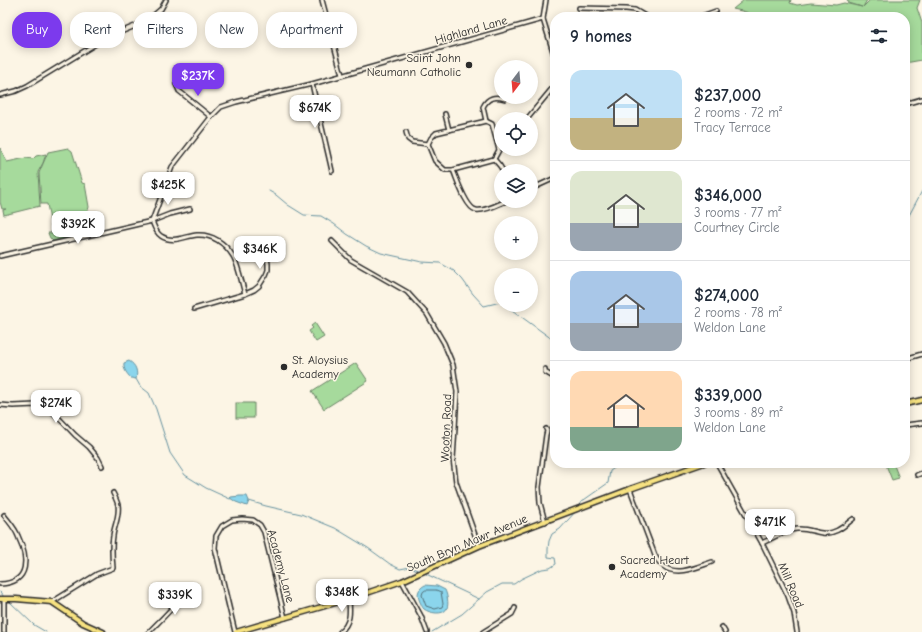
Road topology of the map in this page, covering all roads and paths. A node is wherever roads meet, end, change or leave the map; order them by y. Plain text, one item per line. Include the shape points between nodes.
1 (166, 0) edge
2 (322, 0) edge
3 (546, 0) edge
4 (579, 8) dead end
5 (716, 11) dead end
6 (638, 12) edge
7 (713, 12) edge
8 (543, 19) junction
9 (550, 42) edge
10 (342, 75) junction
11 (176, 84) dead end
12 (312, 84) junction
13 (550, 91) edge
14 (0, 95) edge
15 (494, 98) edge
16 (922, 99) edge
17 (910, 103) edge
18 (533, 112) edge
19 (445, 114) dead end
20 (211, 117) junction
21 (486, 121) junction
22 (449, 130) junction
23 (494, 130) edge
24 (406, 132) dead end
25 (428, 144) junction
26 (496, 156) edge
27 (494, 159) junction
28 (498, 164) edge
29 (453, 170) junction
30 (332, 171) dead end
31 (550, 180) edge
32 (538, 186) edge
33 (494, 206) edge
34 (190, 209) dead end
35 (152, 221) junction
36 (332, 242) dead end
37 (265, 243) dead end
38 (0, 256) edge
39 (244, 294) junction
40 (194, 309) dead end
41 (922, 354) edge
42 (910, 358) edge
43 (545, 369) dead end
44 (550, 375) edge
45 (922, 400) edge
46 (910, 403) edge
47 (0, 405) edge
48 (922, 423) edge
49 (910, 424) edge
50 (546, 429) dead end
51 (102, 466) dead end
52 (690, 468) edge
53 (720, 468) edge
54 (922, 473) edge
55 (917, 475) dead end
56 (630, 489) junction
57 (113, 493) dead end
58 (4, 515) dead end
59 (853, 520) dead end
60 (545, 522) junction
61 (762, 543) junction
62 (479, 546) junction
63 (712, 562) dead end
64 (402, 581) junction
65 (0, 584) edge
66 (184, 589) dead end
67 (3, 599) edge
68 (349, 599) junction
69 (52, 602) junction
70 (516, 608) dead end
71 (285, 618) junction
72 (722, 627) dead end
73 (4, 632) edge
74 (103, 632) edge
75 (149, 632) edge
76 (236, 632) edge
77 (340, 632) edge
78 (427, 632) edge
79 (483, 632) edge
80 (725, 632) edge
81 (797, 632) edge

1 - 14 street via 161,9 147,21 104,39 27,86
2 - 10 street
3 - 8 street
4 - 6 street via 626,9
5 - 7 street
8 - 9 street
8 - 10 street, Highland Lane
10 - 12 street, Highland Lane
11 - 20 street via 179,91
12 - 20 street, Highland Lane via 236,102 222,107
12 - 30 street
13 - 18 street
15 - 21 street via 485,102 483,107
16 - 17 street
19 - 22 street
20 - 35 street, Highland Lane via 172,167
21 - 22 street
21 - 23 street via 492,124
22 - 25 street via 436,134
24 - 25 street via 412,142
25 - 29 street via 435,161 445,170
26 - 27 street
27 - 28 street
27 - 29 street
29 - 33 street via 469,206 480,211
31 - 32 street
34 - 35 street
35 - 38 street
35 - 39 street via 156,231 168,239 205,235 220,241 234,258
36 - 62 street, Wooton Road via 351,260 407,292 427,314 444,344 453,365 457,392 453,459 456,482
37 - 39 street via 268,264 266,275 259,286
39 - 40 street
41 - 42 street
43 - 44 street
45 - 46 main road
47 - 51 street via 36,405 53,412 89,447
48 - 49 street
50 - 60 street via 539,487
52 - 56 main road, South Bryn Mawr Avenue
53 - 61 street, Mill Road
54 - 55 street
56 - 60 main road, South Bryn Mawr Avenue
56 - 63 street via 654,557 660,563 673,571 682,571
57 - 69 street via 118,504 118,515 112,537 113,568 97,574
58 - 65 street via 18,535 26,563 24,571 14,582
59 - 61 street via 831,533 797,529
60 - 62 main road, South Bryn Mawr Avenue
61 - 81 street, Mill Road via 788,596
62 - 64 main road, South Bryn Mawr Avenue
64 - 68 main road, South Bryn Mawr Avenue
64 - 78 street
66 - 75 street via 175,605
67 - 69 main road
67 - 73 street
68 - 71 main road, South Bryn Mawr Avenue
68 - 77 street via 350,613 347,624
69 - 74 main road via 83,623
70 - 79 street via 512,614
71 - 76 main road, South Bryn Mawr Avenue
71 - 76 street, Academy Lane via 260,524 253,520 232,520 222,526 216,536 215,548
72 - 80 street

